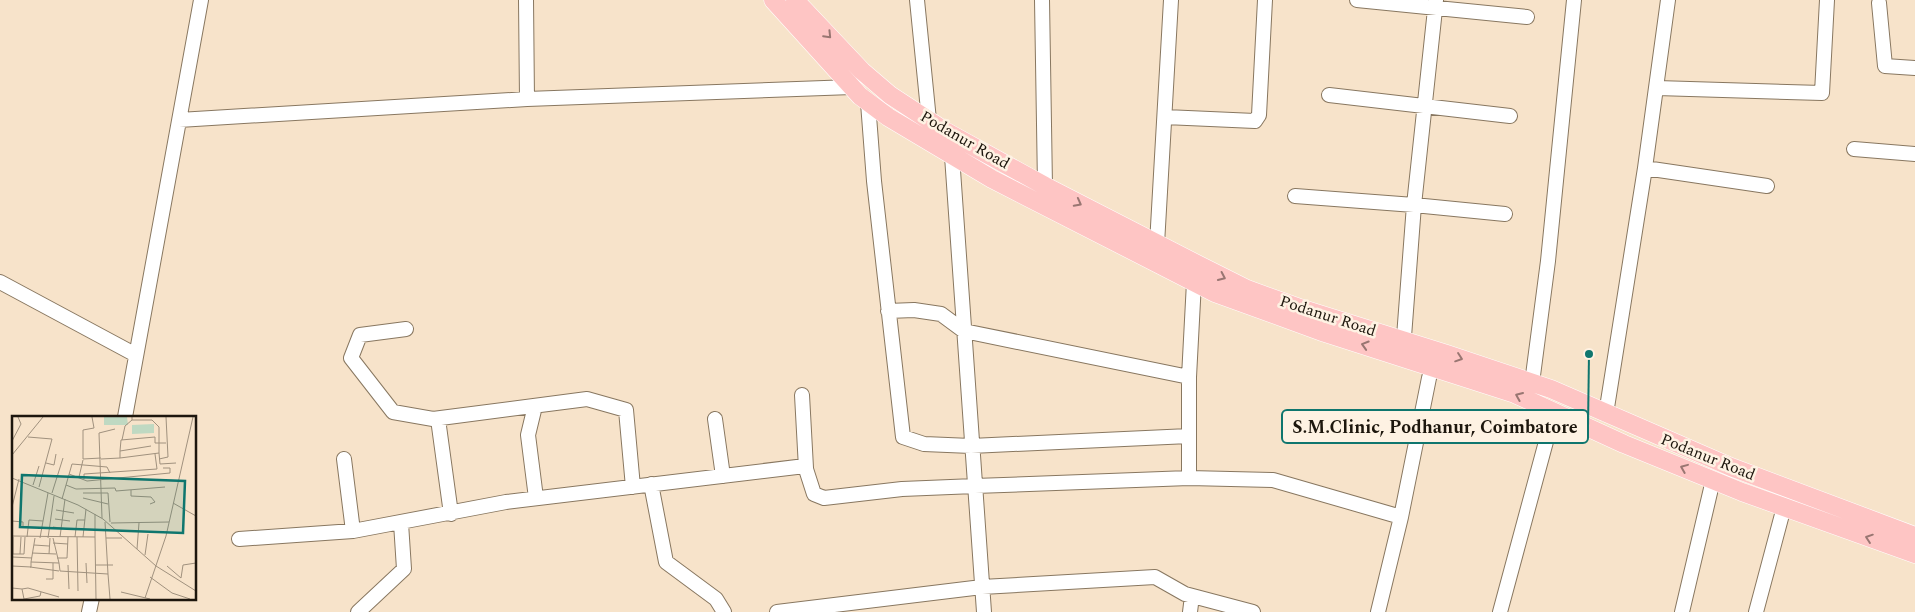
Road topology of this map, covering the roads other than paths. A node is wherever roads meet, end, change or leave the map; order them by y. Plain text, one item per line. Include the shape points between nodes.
1 (200, 0) edge
2 (526, 0) edge
3 (772, 0) edge
4 (795, 0) edge
5 (917, 0) edge
6 (1042, 0) edge
7 (1171, 0) edge
8 (1266, 0) edge
9 (1357, 0) edge
10 (1574, 0) edge
11 (1668, 0) edge
12 (1827, 0) edge
13 (1879, 3) dead end
14 (1436, 4) edge
15 (1527, 17) dead end
16 (1915, 68) edge
17 (852, 88) junction
18 (1657, 88) junction
19 (1329, 95) dead end
20 (527, 99) junction
21 (868, 103) junction
22 (1426, 106) junction
23 (1510, 116) dead end
24 (1164, 117) junction
25 (179, 120) junction
26 (929, 120) junction
27 (960, 139) junction
28 (1854, 149) dead end
29 (1915, 154) edge
30 (952, 156) junction
31 (1645, 168) junction
32 (1045, 186) junction
33 (1767, 186) dead end
34 (1295, 196) dead end
35 (1414, 205) junction
36 (1505, 214) dead end
37 (1157, 244) junction
38 (0, 282) edge
39 (1194, 282) junction
40 (888, 311) junction
41 (406, 329) dead end
42 (964, 331) junction
43 (1403, 349) junction
44 (136, 355) junction
45 (1435, 359) junction
46 (1189, 376) junction
47 (1532, 383) junction
48 (802, 395) dead end
49 (536, 406) junction
50 (1554, 412) junction
51 (1606, 414) junction
52 (125, 416) edge
53 (438, 418) junction
54 (714, 419) dead end
55 (1189, 436) junction
56 (972, 446) junction
57 (344, 459) dead end
58 (806, 468) junction
59 (723, 476) junction
60 (1189, 478) junction
61 (1713, 480) junction
62 (651, 484) junction
63 (975, 486) junction
64 (633, 487) junction
65 (536, 498) junction
66 (1784, 507) junction
67 (451, 514) junction
68 (1401, 517) junction
69 (401, 522) junction
70 (353, 531) junction
71 (1915, 536) edge
72 (239, 539) dead end
73 (1915, 554) edge
74 (982, 588) junction
75 (1192, 596) junction
76 (358, 612) edge
77 (724, 612) edge
78 (778, 612) edge
79 (984, 612) edge
80 (1190, 612) edge
81 (1252, 612) edge
82 (1378, 612) edge
83 (1500, 612) edge
84 (1682, 612) edge
85 (1756, 612) edge

1 - 25 street
2 - 20 street
3 - 17 main road
4 -> 26 main road, Podanur Road via 862,71 890,95
5 - 26 street
6 - 32 street
7 - 24 street
8 - 24 street via 1259,115 1255,121
9 - 14 street
10 - 47 street via 1548,261
11 - 18 street
12 - 18 street via 1822,93
13 - 16 street via 1885,66
14 - 15 street
14 - 22 street
17 - 20 street
17 - 21 main road
18 - 31 street
19 - 22 street
20 - 25 street
21 - 30 main road
21 - 40 street
22 - 23 street
22 - 35 street
24 - 37 street
25 - 44 street
26 - 27 main road, Podanur Road
27 - 30 street
27 - 32 main road, Podanur Road
28 - 29 street
30 - 39 main road
30 - 42 street
31 - 33 street
31 - 51 street
32 -> 37 main road, Podanur Road
34 - 35 street
35 - 36 street
35 - 43 street
37 -> 43 main road, Podanur Road via 1248,289
38 - 44 street
43 -> 39 main road via 1292,321
39 - 46 street
40 - 42 street via 941,314
40 - 56 street via 904,437 924,444
41 - 53 street via 360,335 351,358 393,412
42 - 46 street
42 - 56 street
43 - 45 main road
44 - 52 street
45 -> 47 main road, Podanur Road
50 -> 45 main road
45 - 68 street
46 - 55 street
47 - 51 main road, Podanur Road
48 - 58 street
49 - 53 street
49 - 64 street via 587,399 626,410
49 - 65 street via 528,436
61 -> 50 main road
50 - 83 street
51 - 71 main road, Podanur Road via 1731,468
53 - 67 street
54 - 59 street
55 - 56 street
55 - 60 street
56 - 63 street
57 - 70 street
58 - 59 street
58 - 63 street via 814,494 824,498 902,489
59 - 62 street
60 - 63 street
60 - 68 street via 1273,480
61 - 66 main road
61 - 84 street
62 - 64 street
62 - 77 street via 666,562 716,599
63 - 74 street
64 - 65 street
65 - 67 street
73 -> 66 main road
66 - 85 street
67 - 69 street
68 - 82 street
69 - 70 street
69 - 76 street via 404,569
70 - 72 street
74 - 75 street via 1155,577
74 - 78 street
74 - 79 street
75 - 80 street
75 - 81 street

